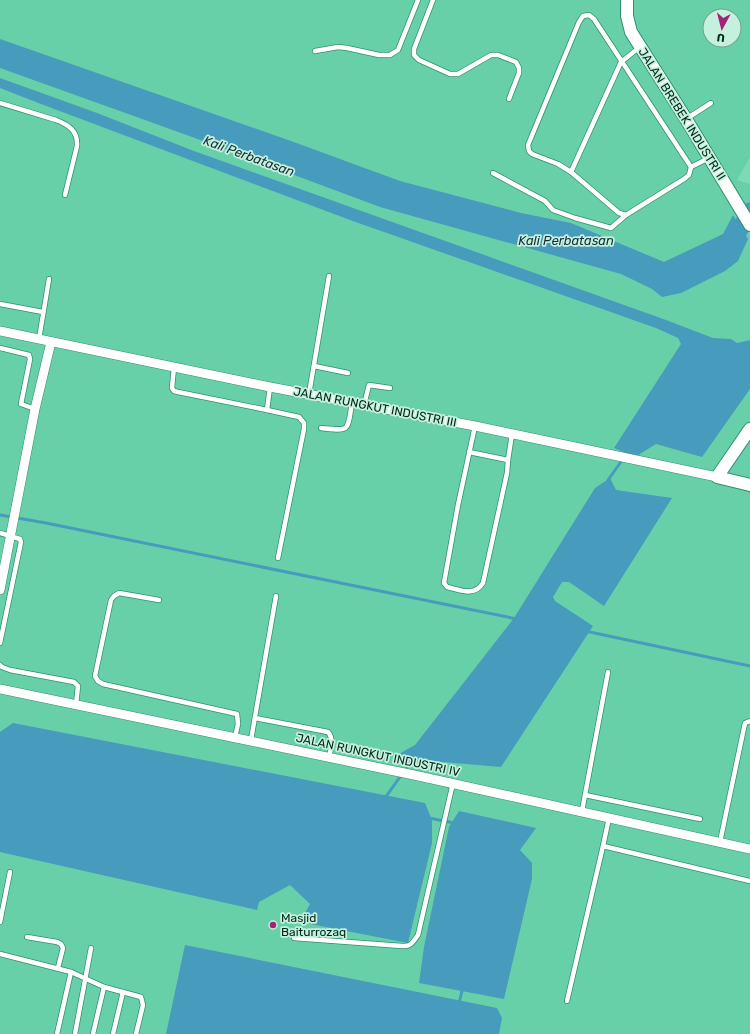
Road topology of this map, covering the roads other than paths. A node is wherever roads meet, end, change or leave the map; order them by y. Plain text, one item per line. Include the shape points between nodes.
1 (418, 0) edge
2 (433, 0) edge
3 (627, 0) edge
4 (640, 46) junction
5 (315, 51) dead end
6 (622, 62) junction
7 (509, 99) dead end
8 (0, 103) edge
9 (711, 103) dead end
10 (686, 119) junction
11 (709, 158) junction
12 (691, 167) junction
13 (571, 172) junction
14 (493, 173) dead end
15 (65, 195) dead end
16 (626, 215) junction
17 (750, 225) edge
18 (328, 276) dead end
19 (49, 279) dead end
20 (0, 304) edge
21 (44, 312) junction
22 (0, 331) edge
23 (39, 339) junction
24 (51, 342) junction
25 (0, 348) edge
26 (174, 366) junction
27 (314, 366) junction
28 (348, 373) dead end
29 (270, 387) junction
30 (390, 388) dead end
31 (309, 394) junction
32 (352, 403) junction
33 (364, 405) junction
34 (35, 409) junction
35 (266, 410) junction
36 (475, 426) junction
37 (321, 428) dead end
38 (750, 429) edge
39 (512, 434) junction
40 (469, 452) junction
41 (508, 460) junction
42 (717, 477) junction
43 (750, 485) edge
44 (0, 533) edge
45 (11, 536) junction
46 (278, 558) dead end
47 (0, 590) edge
48 (276, 596) dead end
49 (159, 600) dead end
50 (0, 643) edge
51 (0, 665) edge
52 (608, 672) dead end
53 (0, 689) edge
54 (76, 705) junction
55 (255, 718) junction
56 (750, 721) edge
57 (235, 737) junction
58 (251, 740) junction
59 (329, 757) junction
60 (453, 783) junction
61 (585, 795) junction
62 (582, 811) junction
63 (609, 817) junction
64 (700, 819) dead end
65 (720, 842) junction
66 (603, 846) junction
67 (750, 849) edge
68 (10, 872) dead end
69 (750, 881) edge
70 (0, 922) edge
71 (27, 937) dead end
72 (294, 938) dead end
73 (91, 948) dead end
74 (0, 954) edge
75 (58, 968) junction
76 (71, 972) junction
77 (86, 979) junction
78 (104, 987) junction
79 (123, 992) junction
80 (567, 1001) dead end
81 (57, 1034) edge
82 (75, 1034) edge
83 (93, 1034) edge
84 (113, 1034) edge
85 (136, 1034) edge

1 - 5 lane via 398,50 390,55 338,47
2 - 7 lane via 414,55 419,60 450,74 458,74 491,55 516,62 519,73
3 - 4 street, JALAN BREBEK INDUSTRI II via 631,32
4 - 6 lane
4 - 10 street, JALAN BREBEK INDUSTRI II
6 - 12 lane
6 - 13 lane
6 - 13 lane via 594,19 589,15 583,16 528,144 532,154
8 - 15 lane via 64,123 73,131 78,139
9 - 10 lane
10 - 11 street, JALAN BREBEK INDUSTRI II
11 - 12 lane
11 - 17 street, JALAN BREBEK INDUSTRI II
12 - 16 lane via 689,175 684,179
13 - 16 lane via 619,213
14 - 16 lane via 545,201 553,210 591,223 611,228
18 - 27 lane
19 - 21 lane
20 - 21 lane
21 - 23 lane
22 - 23 street, JALAN RUNGKUT INDUSTRI III
23 - 24 street, JALAN RUNGKUT INDUSTRI III
24 - 26 street, JALAN RUNGKUT INDUSTRI III
24 - 34 street
25 - 34 lane via 29,355 21,404
26 - 29 street, JALAN RUNGKUT INDUSTRI III
26 - 35 lane via 174,391
27 - 28 lane
27 - 31 lane
29 - 31 street, JALAN RUNGKUT INDUSTRI III
29 - 35 lane
30 - 33 lane via 369,385
31 - 32 street, JALAN RUNGKUT INDUSTRI III
32 - 33 street, JALAN RUNGKUT INDUSTRI III
32 - 37 lane via 349,425 346,428
33 - 36 street, JALAN RUNGKUT INDUSTRI III
34 - 45 street
35 - 46 lane via 299,417 304,423
36 - 39 street, JALAN RUNGKUT INDUSTRI III
36 - 40 lane
38 - 42 street
39 - 41 lane
39 - 42 street, JALAN RUNGKUT INDUSTRI III
40 - 41 lane
40 - 41 lane via 444,583 447,587 458,590 473,592 483,583
42 - 43 street, JALAN RUNGKUT INDUSTRI III
44 - 45 lane
45 - 47 street
45 - 50 lane via 20,539 21,542
48 - 55 lane
49 - 57 lane via 119,593 114,596 95,676 103,684 237,714
51 - 54 lane via 10,670 74,682 78,686
52 - 61 lane
53 - 54 street, JALAN RUNGKUT INDUSTRI IV
54 - 57 street, JALAN RUNGKUT INDUSTRI IV
55 - 58 lane
55 - 59 lane via 328,732 332,736
56 - 65 lane via 745,723
57 - 58 street, JALAN RUNGKUT INDUSTRI IV
58 - 59 street, JALAN RUNGKUT INDUSTRI IV
59 - 60 street, JALAN RUNGKUT INDUSTRI IV
60 - 62 street, JALAN RUNGKUT INDUSTRI IV
60 - 72 lane via 418,935 408,947
61 - 62 lane
61 - 64 lane
62 - 63 street, JALAN RUNGKUT INDUSTRI IV
63 - 65 street, JALAN RUNGKUT INDUSTRI IV
63 - 66 lane
65 - 67 street, JALAN RUNGKUT INDUSTRI IV
66 - 69 lane
66 - 80 lane
68 - 70 lane
71 - 75 lane via 61,944 63,948
73 - 77 lane
74 - 75 lane
75 - 76 lane
76 - 77 lane
76 - 81 lane
77 - 78 lane
77 - 82 lane
78 - 79 lane
78 - 83 lane
79 - 84 lane
79 - 85 lane via 141,997 143,1002

